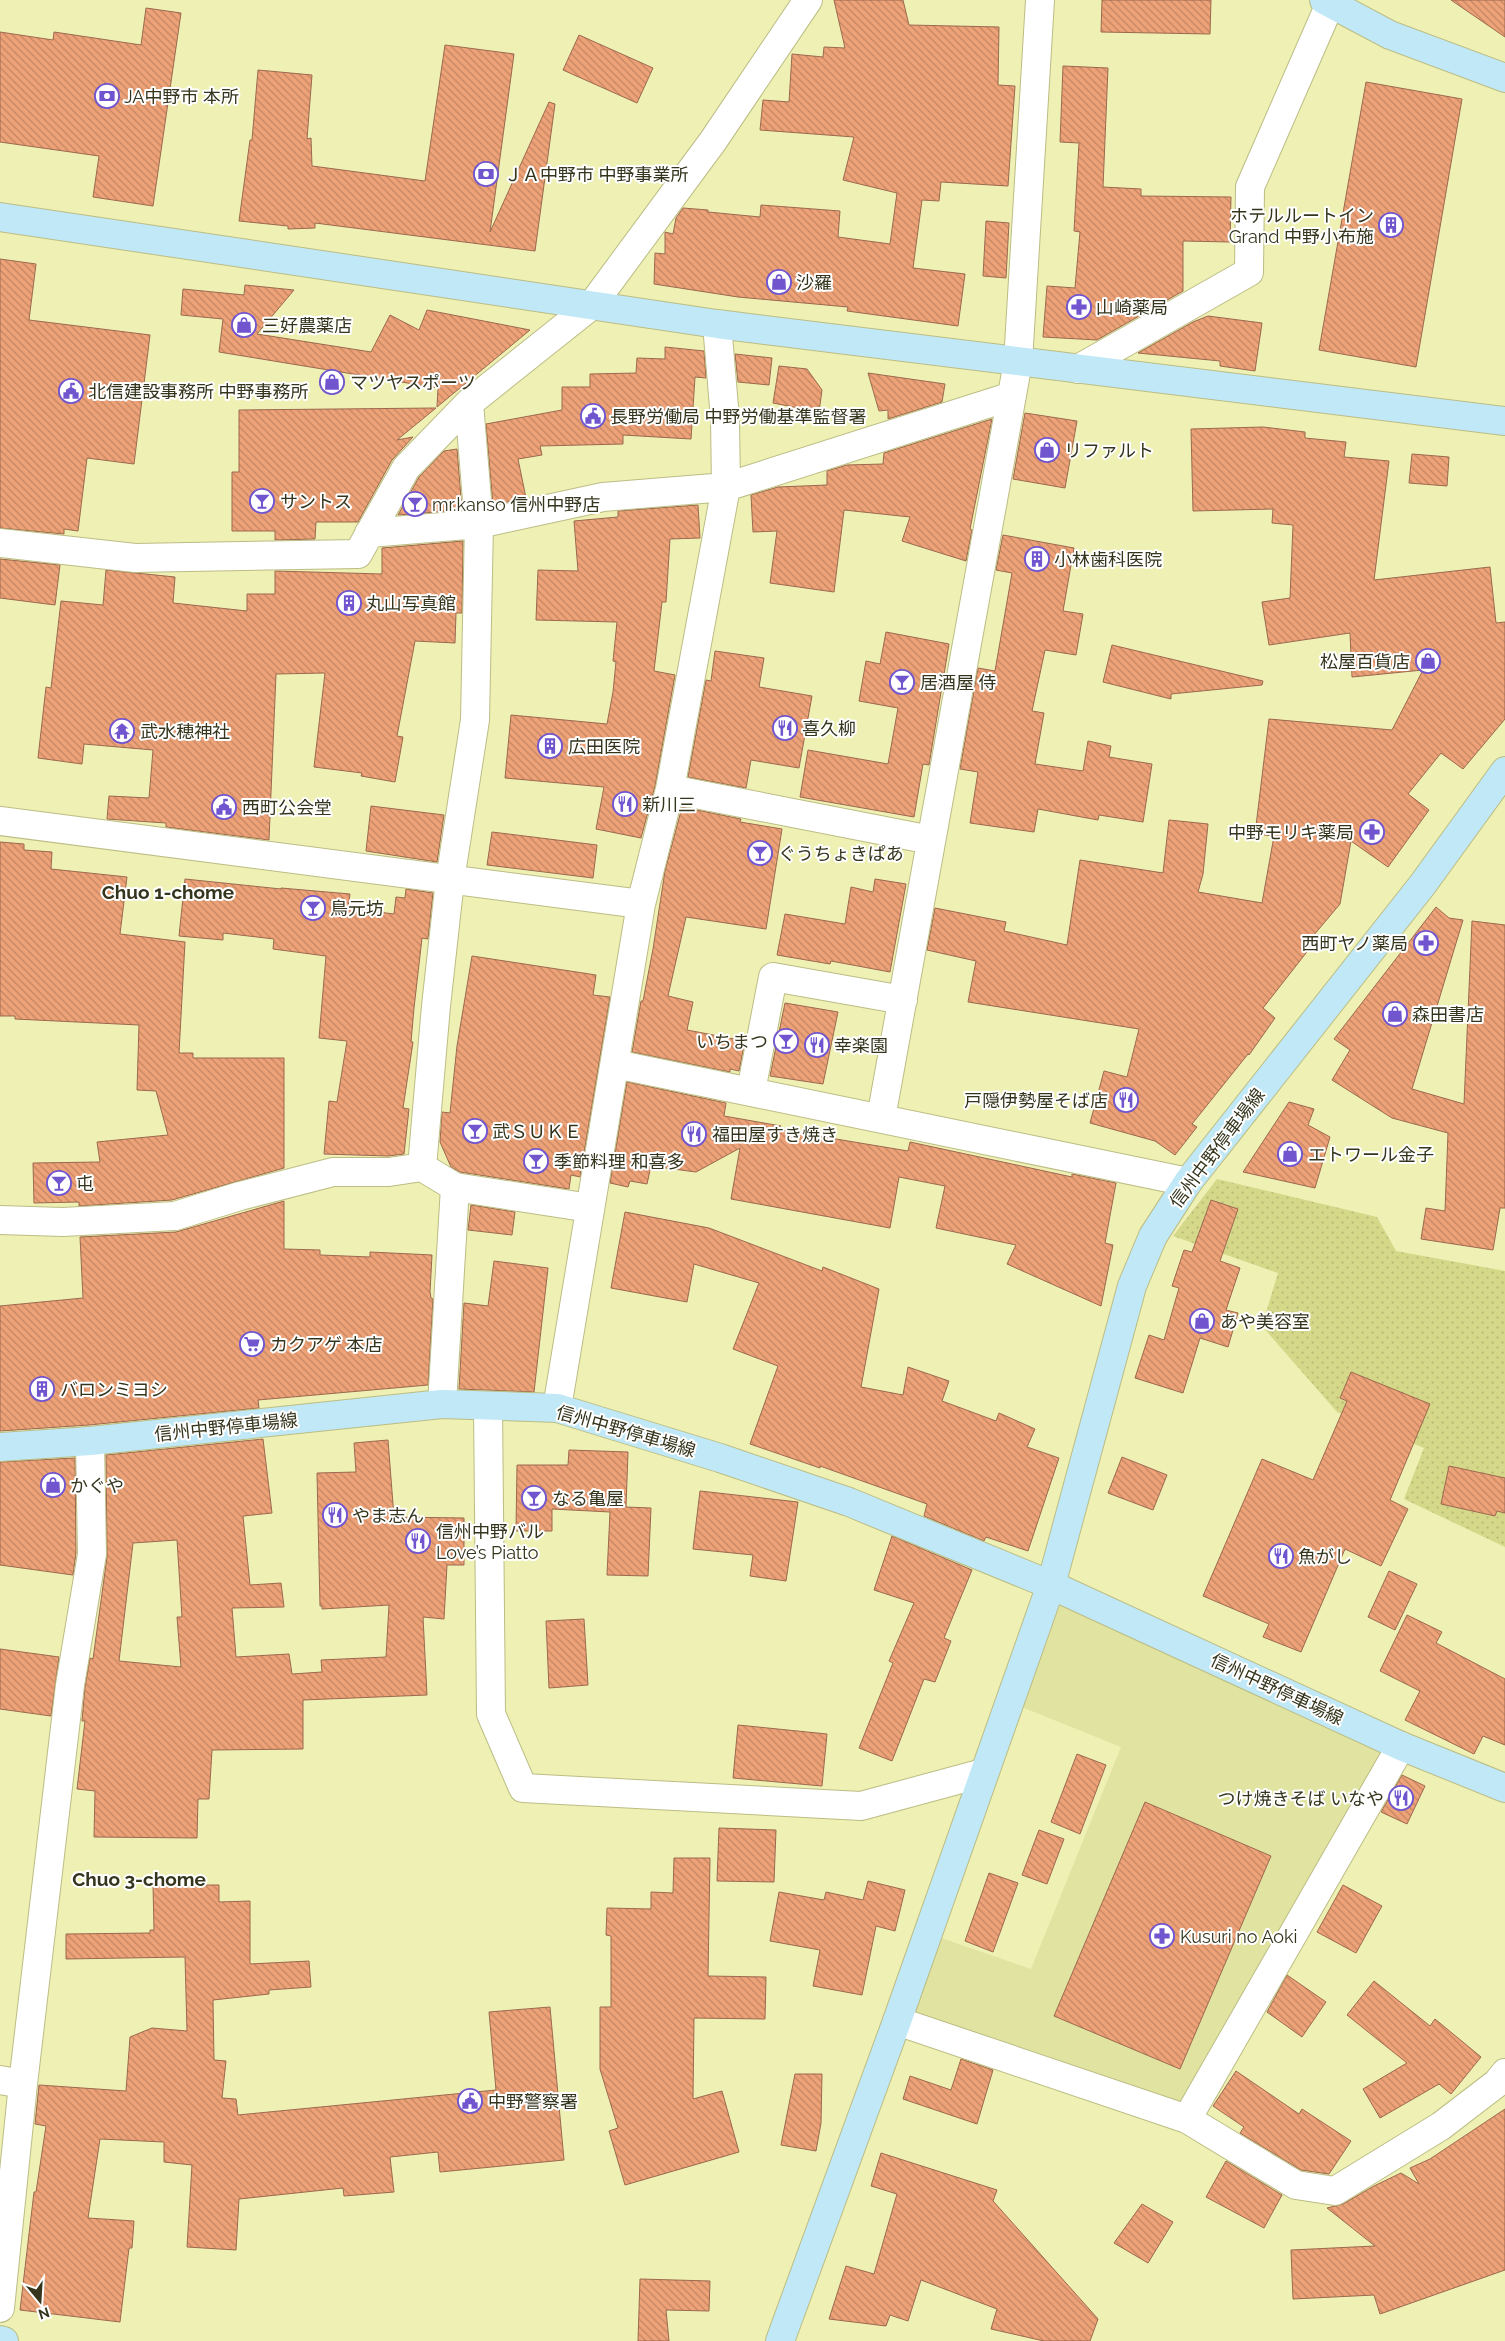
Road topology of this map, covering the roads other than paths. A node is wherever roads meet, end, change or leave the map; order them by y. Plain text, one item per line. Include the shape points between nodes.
1 (808, 0) edge
2 (1040, 0) edge
3 (1327, 2) edge
4 (1505, 78) edge
5 (0, 217) edge
6 (592, 305) junction
7 (717, 324) junction
8 (1018, 362) junction
9 (1078, 369) junction
10 (1012, 396) junction
11 (469, 403) junction
12 (1505, 421) edge
13 (726, 487) junction
14 (479, 524) junction
15 (370, 534) junction
16 (0, 543) edge
17 (1505, 771) edge
18 (670, 789) junction
19 (0, 821) edge
20 (931, 840) junction
21 (450, 880) junction
22 (641, 904) junction
23 (903, 1000) junction
24 (615, 1064) junction
25 (751, 1091) junction
26 (881, 1118) junction
27 (422, 1167) junction
28 (1188, 1182) junction
29 (455, 1187) junction
30 (590, 1208) junction
31 (0, 1220) edge
32 (442, 1404) junction
33 (488, 1407) junction
34 (556, 1408) junction
35 (90, 1441) junction
36 (0, 1448) edge
37 (1051, 1586) junction
38 (1401, 1746) junction
39 (983, 1773) junction
40 (1505, 1788) edge
41 (897, 2021) junction
42 (1505, 2073) edge
43 (11, 2082) edge
44 (1187, 2119) junction
45 (0, 2308) edge
46 (0, 2340) edge
47 (4, 2341) edge
48 (780, 2341) edge

1 - 6 street via 713,141
2 - 8 street
3 - 4 main road via 1390,35
3 - 9 street via 1250,187 1249,272
5 - 6 main road
6 - 7 main road
6 - 11 street
7 - 8 main road
7 - 13 street via 726,419
8 - 9 main road
8 - 10 street
9 - 12 main road
10 - 13 street
10 - 20 street
11 - 14 street
11 - 15 street via 406,468
13 - 14 street via 603,497
13 - 18 street
14 - 15 street
14 - 21 street via 475,720
15 - 16 street via 358,554 135,558
17 - 28 main road, 信州中野停車場線 via 1423,884
18 - 20 street
18 - 22 street
19 - 21 street
20 - 23 street
21 - 22 street
21 - 27 street
22 - 24 street
23 - 25 street via 773,977
23 - 26 street
24 - 25 street
24 - 30 street
25 - 26 street
26 - 28 street
27 - 29 street
27 - 31 street via 389,1172 333,1172 175,1216 64,1222
28 - 37 main road, 信州中野停車場線 via 1153,1236 1132,1286
29 - 30 street
29 - 32 street
30 - 34 street
32 - 33 main road, 信州中野停車場線
32 - 35 main road, 信州中野停車場線
33 - 34 main road, 信州中野停車場線
33 - 39 street via 492,1714 523,1788 861,1806
34 - 37 main road, 信州中野停車場線 via 849,1502
35 - 36 main road, 信州中野停車場線
35 - 43 street via 92,1554
37 - 38 main road, 信州中野停車場線
37 - 39 main road
38 - 40 main road, 信州中野停車場線
38 - 44 street
39 - 41 main road
41 - 44 street
41 - 48 main road
42 - 44 street via 1497,2083 1441,2126 1334,2191 1296,2185
43 - 45 street
46 - 47 main road

